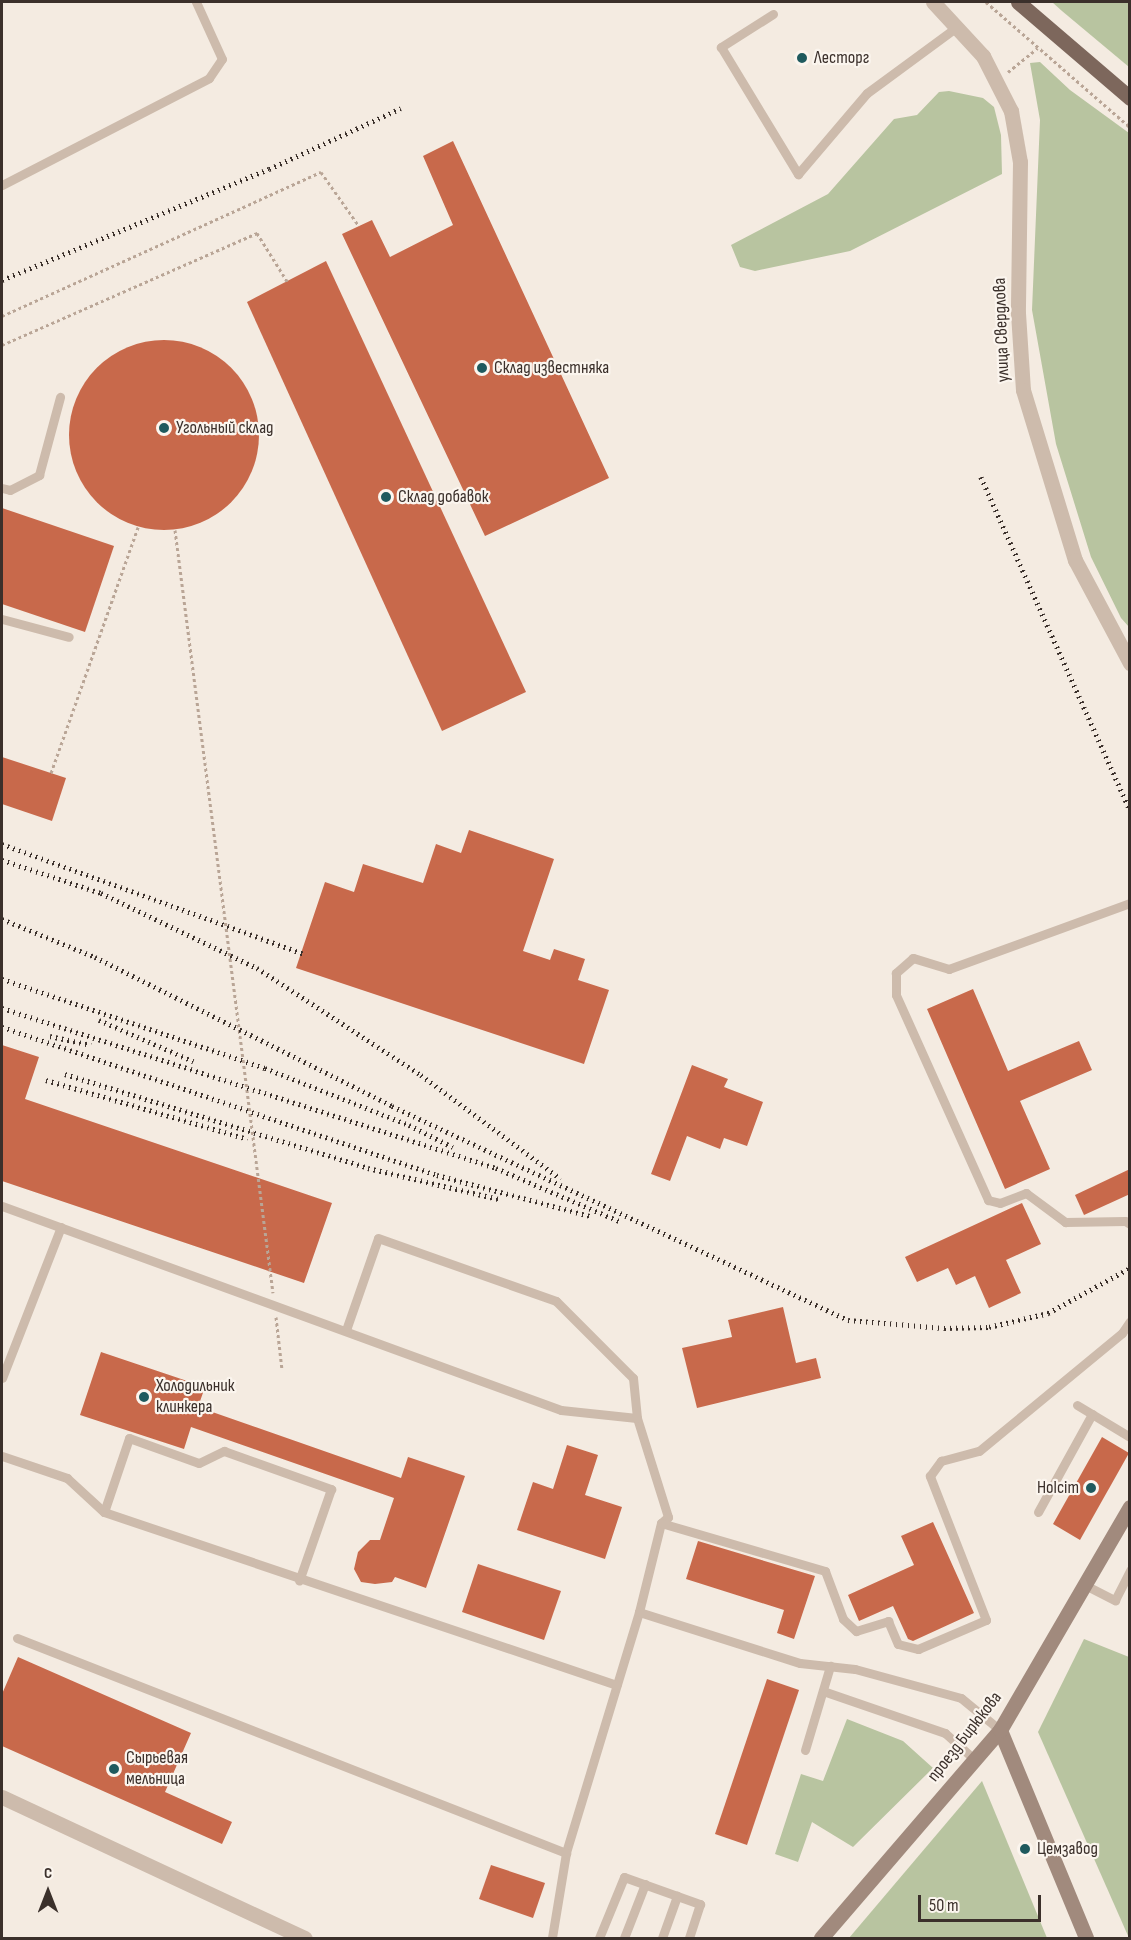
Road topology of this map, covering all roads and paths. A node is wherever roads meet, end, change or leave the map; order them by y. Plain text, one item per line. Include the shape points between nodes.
1 (196, 2) edge
2 (933, 2) edge
3 (986, 2) edge
4 (1018, 2) edge
5 (773, 14) dead end
6 (957, 27) junction
7 (1038, 48) junction
8 (997, 81) junction
9 (1130, 98) edge
10 (1130, 127) edge
11 (2, 185) edge
12 (359, 226) dead end
13 (287, 281) dead end
14 (2, 316) edge
15 (2, 345) edge
16 (60, 397) dead end
17 (2, 488) edge
18 (138, 527) dead end
19 (175, 530) dead end
20 (2, 619) edge
21 (69, 637) dead end
22 (1130, 663) edge
23 (51, 774) dead end
24 (1130, 903) edge
25 (2, 1206) edge
26 (1130, 1224) edge
27 (61, 1227) junction
28 (273, 1299) dead end
29 (275, 1311) dead end
30 (1130, 1321) edge
31 (346, 1330) junction
32 (282, 1370) dead end
33 (2, 1378) edge
34 (1077, 1405) dead end
35 (1092, 1414) junction
36 (637, 1418) junction
37 (1130, 1437) edge
38 (2, 1456) edge
39 (1130, 1507) edge
40 (104, 1512) junction
41 (1038, 1512) dead end
42 (662, 1523) junction
43 (1130, 1570) edge
44 (300, 1581) junction
45 (1085, 1584) junction
46 (639, 1612) junction
47 (17, 1638) dead end
48 (830, 1666) junction
49 (617, 1685) junction
50 (823, 1691) junction
51 (1000, 1730) junction
52 (805, 1750) dead end
53 (975, 1760) junction
54 (2, 1797) edge
55 (566, 1853) junction
56 (645, 1884) junction
57 (677, 1896) junction
58 (305, 1938) edge
59 (552, 1938) edge
60 (599, 1938) edge
61 (624, 1938) edge
62 (662, 1938) edge
63 (689, 1938) edge
64 (821, 1938) edge
65 (1086, 1938) edge

1 - 11 lane via 222,59 209,78
2 - 6 street, улица Свердлова
3 - 7 path
4 - 9 main road
5 - 6 lane via 721,47 798,174 867,93
6 - 8 street, улица Свердлова
7 - 8 path
7 - 10 path
8 - 22 street, улица Свердлова via 1011,111 1020,162 1018,313 1023,390 1075,560
12 - 14 path via 321,172
13 - 15 path via 257,233
16 - 17 lane via 39,475 10,490
18 - 23 path
19 - 28 path
20 - 21 lane
24 - 26 lane via 949,969 913,958 896,973 896,995 988,1200 1000,1203 1026,1193 1065,1222
25 - 27 lane
27 - 31 lane
27 - 33 lane
29 - 32 path
30 - 42 lane via 1114,1340 979,1450 941,1461 930,1476 986,1620 918,1649 898,1644 888,1621 856,1631 843,1619 825,1571
31 - 36 lane via 561,1410
31 - 36 lane via 378,1238 556,1301 633,1378
34 - 35 lane
35 - 37 lane
35 - 41 lane
36 - 42 lane via 668,1517
38 - 40 lane via 67,1478
39 - 45 street, проезд Бирюкова
40 - 44 lane
40 - 44 lane via 129,1438 199,1462 224,1450 332,1489
42 - 46 lane
43 - 45 lane via 1115,1600
44 - 49 lane
45 - 51 street, проезд Бирюкова
46 - 48 lane via 800,1663
46 - 49 lane
47 - 55 lane
48 - 50 lane
48 - 51 lane via 961,1698
49 - 55 lane
50 - 52 lane
50 - 53 lane via 945,1733
51 - 53 street, проезд Бирюкова
51 - 65 street
53 - 64 street, проезд Бирюкова
54 - 58 street
55 - 59 lane
56 - 57 lane
56 - 60 lane via 624,1877
56 - 61 lane
57 - 62 lane
57 - 63 lane via 700,1904

